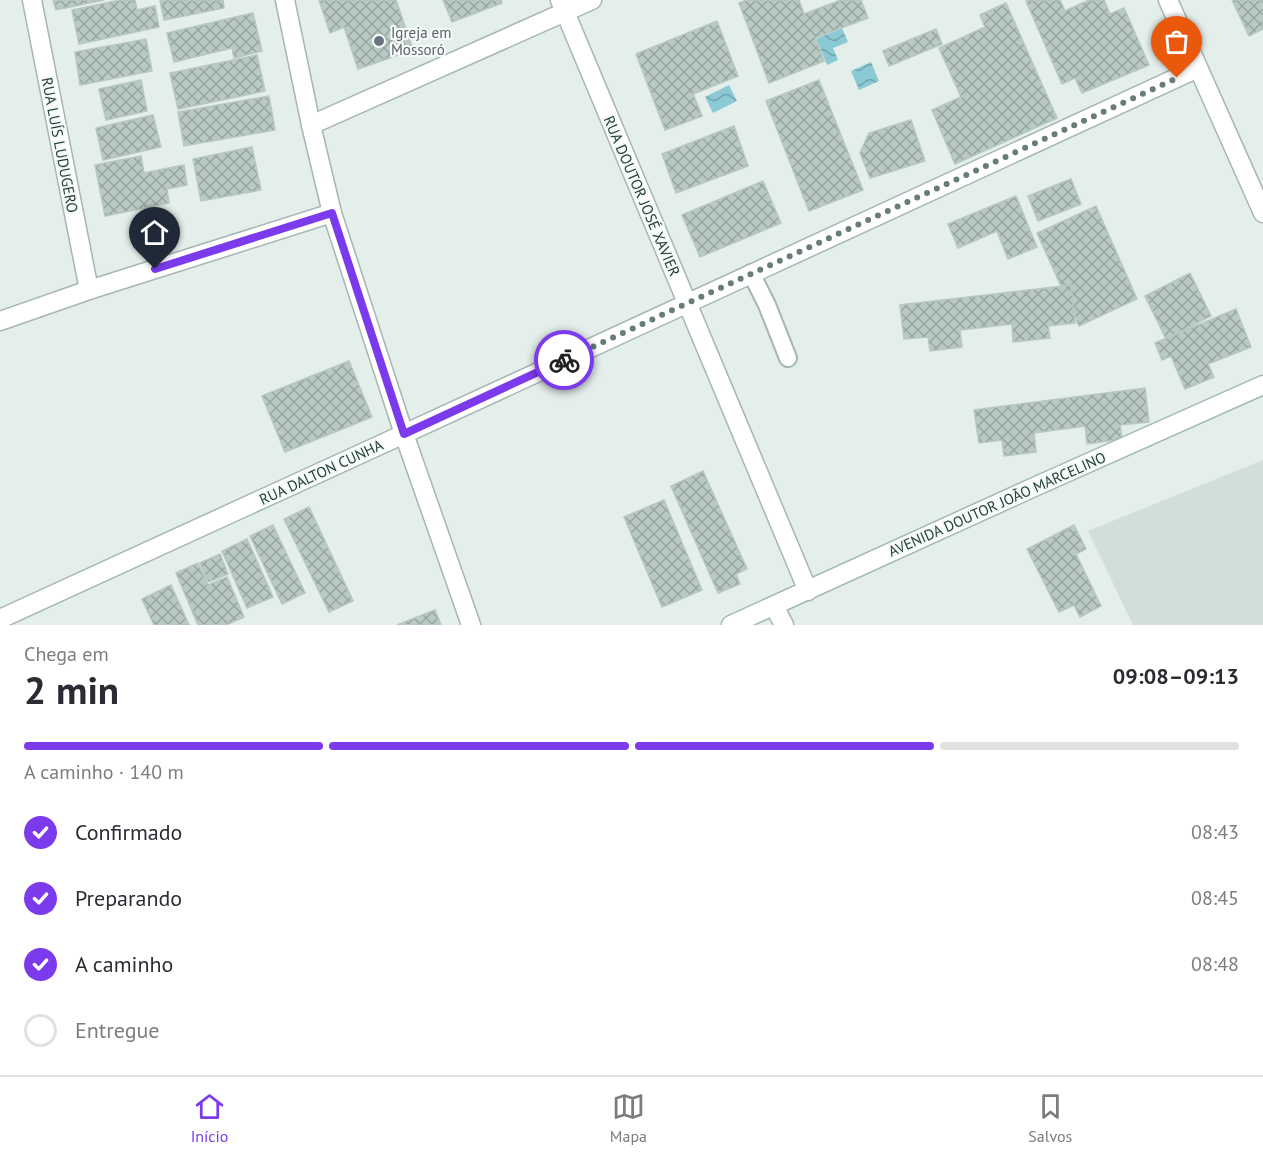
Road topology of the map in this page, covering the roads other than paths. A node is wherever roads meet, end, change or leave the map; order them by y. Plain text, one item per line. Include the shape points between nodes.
1 (32, 0) edge
2 (285, 0) edge
3 (592, 0) edge
4 (1168, 0) edge
5 (563, 6) edge
6 (1198, 68) junction
7 (311, 125) junction
8 (332, 213) junction
9 (1263, 213) edge
10 (751, 273) junction
11 (89, 290) junction
12 (686, 303) junction
13 (0, 321) edge
14 (788, 358) dead end
15 (1263, 385) edge
16 (404, 434) junction
17 (808, 591) junction
18 (774, 606) junction
19 (0, 619) edge
20 (471, 625) edge
21 (731, 625) edge
22 (784, 625) edge

1 - 11 street, RUA LUÍS LUDUGERO
2 - 7 street
3 - 5 street
4 - 6 street
5 - 7 street
5 - 12 street, RUA DOUTOR JOSÉ XAVIER
6 - 9 street
6 - 10 street, RUA DALTON CUNHA
7 - 8 street
8 - 11 street
8 - 16 street
10 - 12 street, RUA DALTON CUNHA
10 - 14 lane
11 - 13 street
12 - 16 street, RUA DALTON CUNHA
12 - 17 street, RUA DOUTOR JOSÉ XAVIER
15 - 17 street, AVENIDA DOUTOR JOÃO MARCELINO
16 - 19 street, RUA DALTON CUNHA
16 - 20 street
17 - 18 street, AVENIDA DOUTOR JOÃO MARCELINO
18 - 21 street, AVENIDA DOUTOR JOÃO MARCELINO
18 - 22 street

